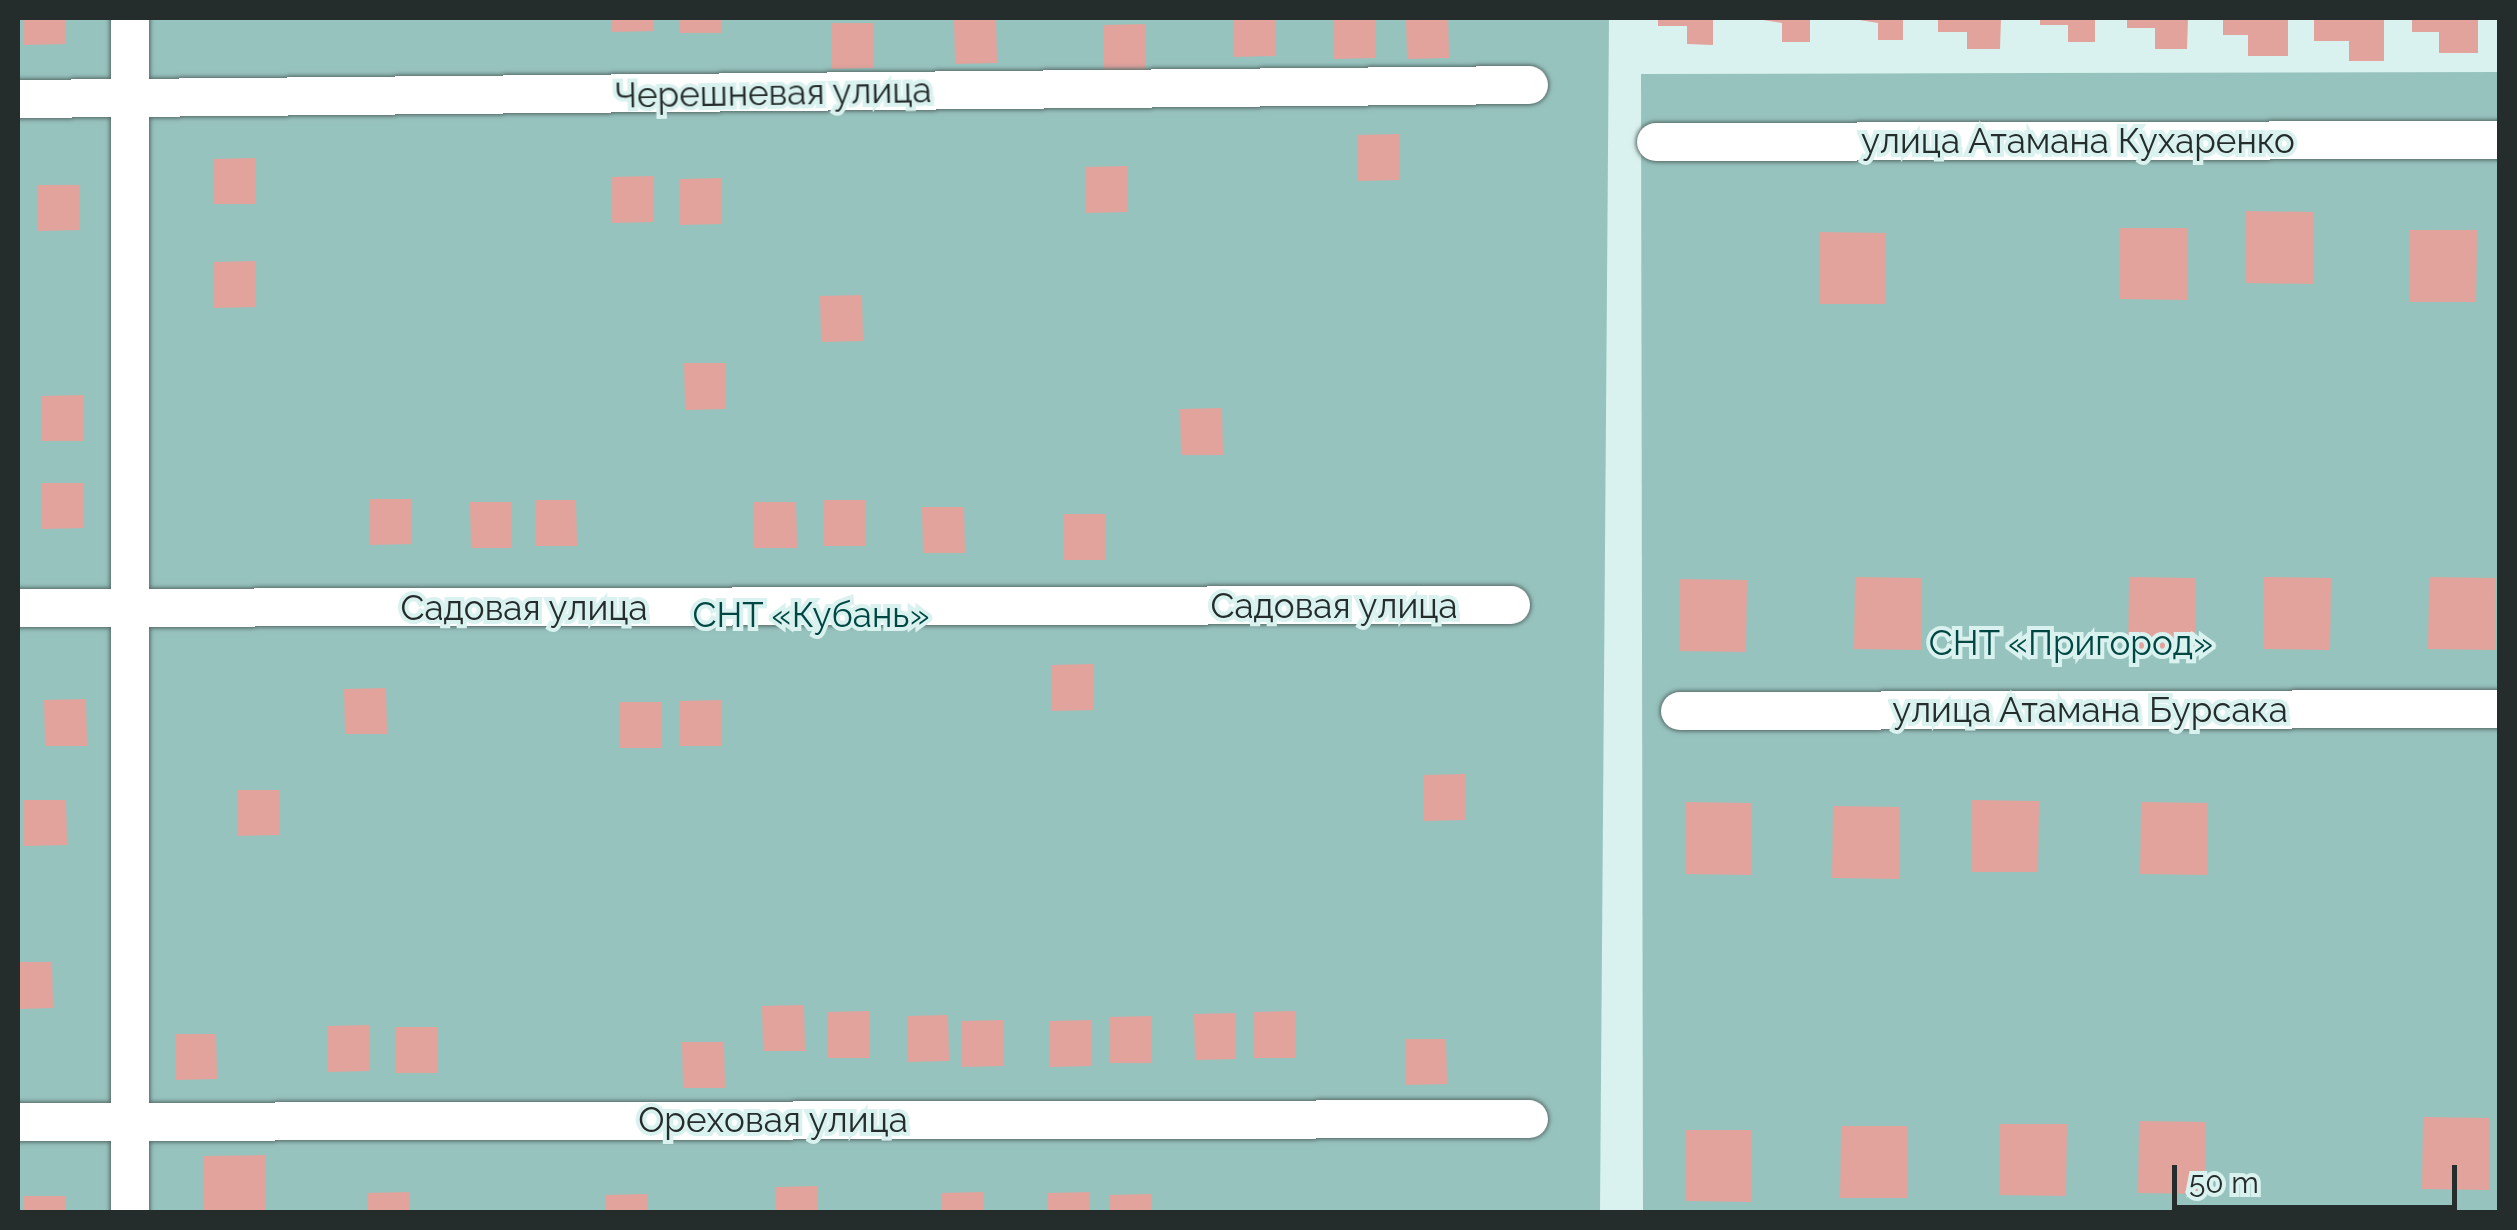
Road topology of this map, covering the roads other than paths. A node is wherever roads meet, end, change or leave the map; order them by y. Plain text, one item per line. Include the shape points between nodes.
1 (130, 18) edge
2 (1530, 85) dead end
3 (18, 99) edge
4 (130, 100) junction
5 (2500, 140) edge
6 (1656, 142) dead end
7 (1510, 605) dead end
8 (18, 608) edge
9 (135, 609) junction
10 (2500, 709) edge
11 (1680, 712) dead end
12 (1528, 1119) dead end
13 (131, 1120) junction
14 (18, 1122) edge
15 (130, 1212) edge

1 - 4 street
2 - 4 street, Черешневая улица
3 - 4 street, Черешневая улица
4 - 9 street
5 - 6 street, улица Атамана Кухаренко
7 - 9 street, Садовая улица
8 - 9 street, Садовая улица
9 - 13 street
10 - 11 street, улица Атамана Бурсака
12 - 13 street, Ореховая улица
13 - 14 street, Ореховая улица
13 - 15 street

